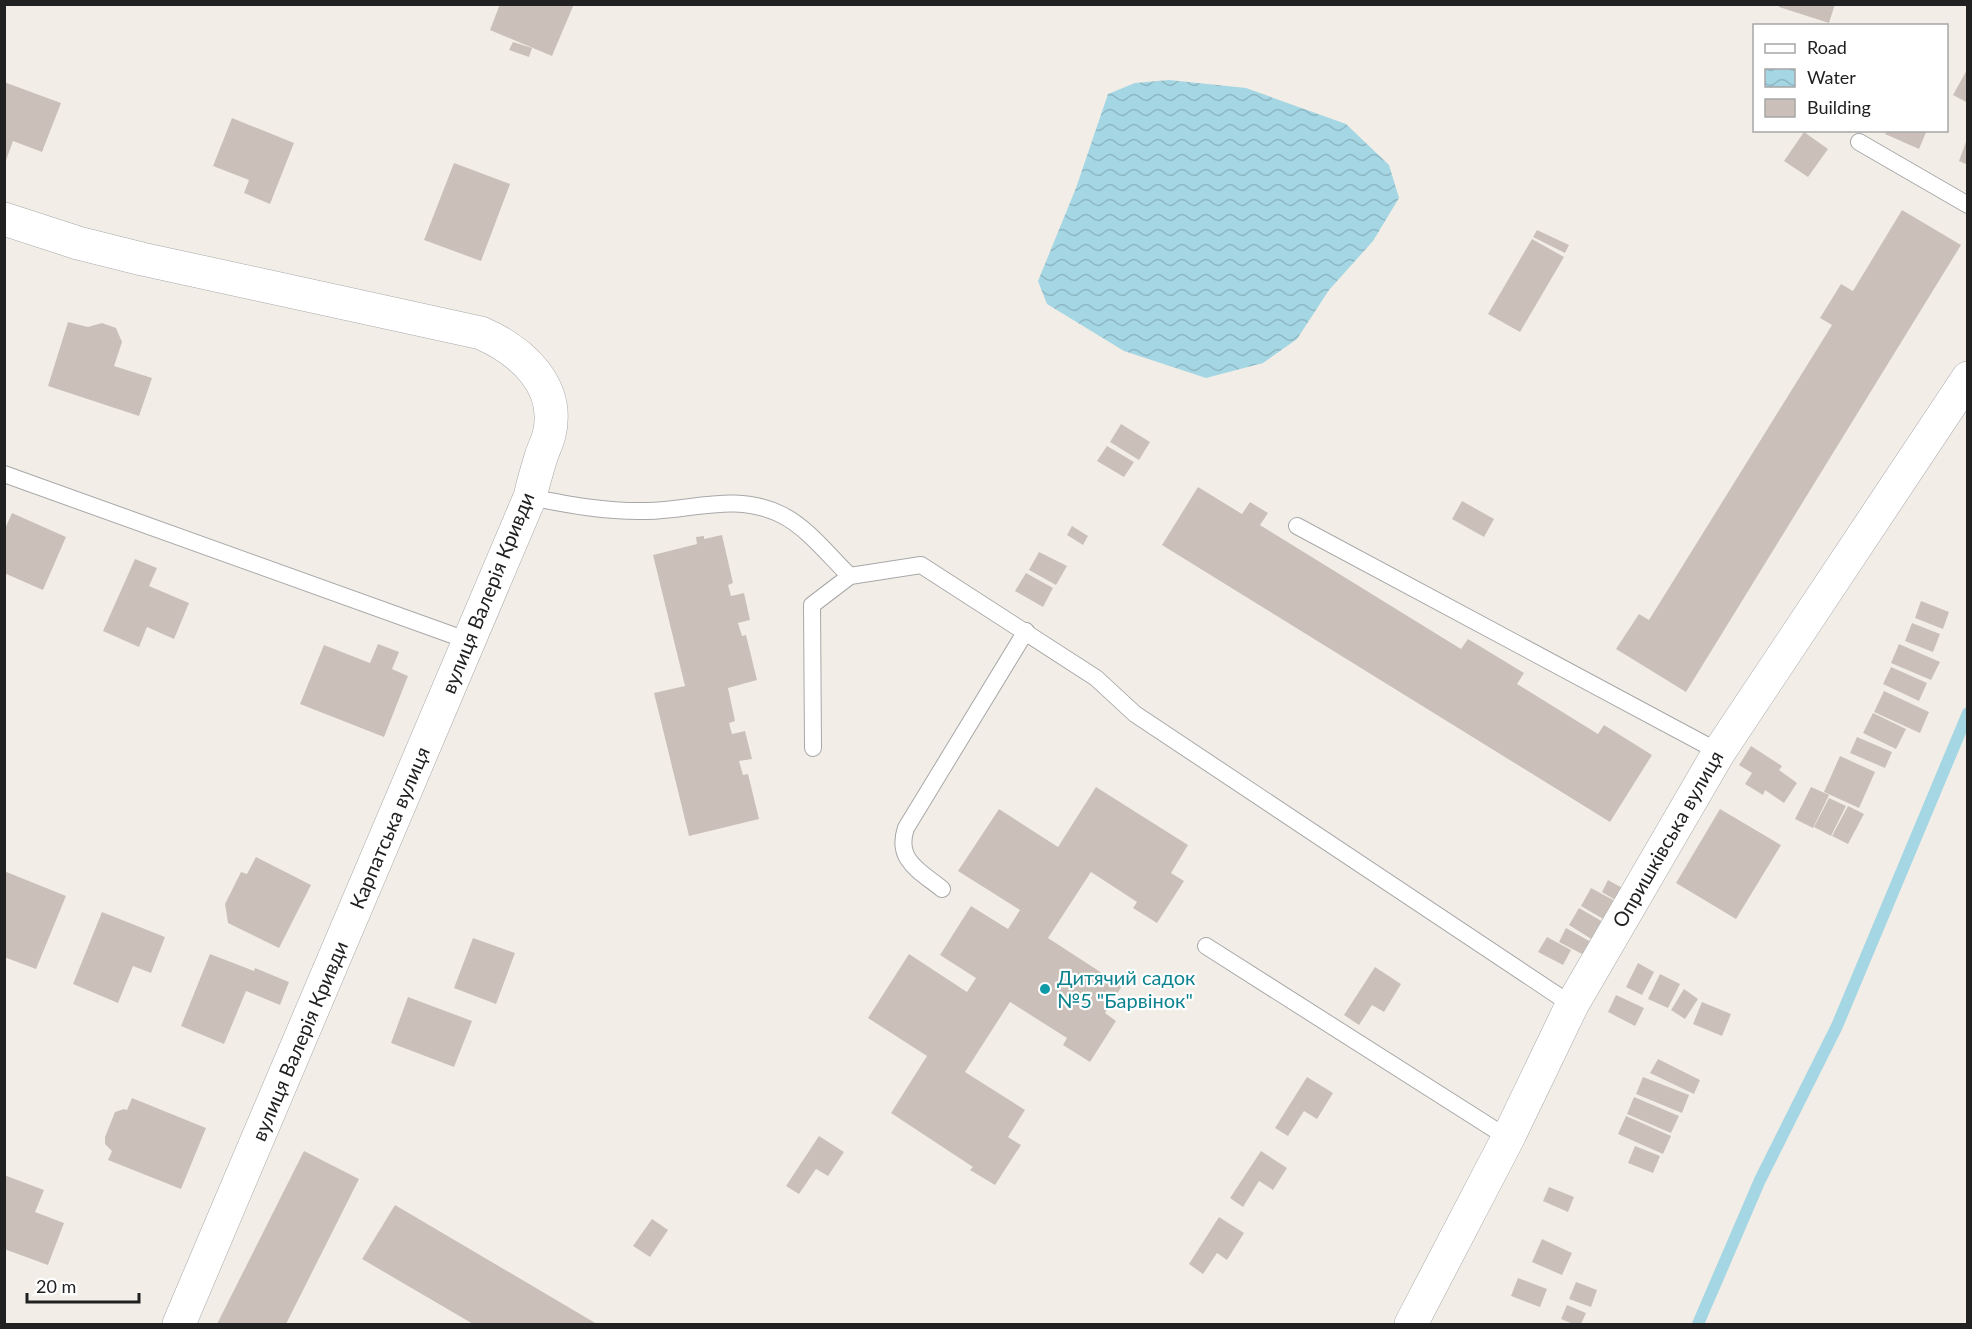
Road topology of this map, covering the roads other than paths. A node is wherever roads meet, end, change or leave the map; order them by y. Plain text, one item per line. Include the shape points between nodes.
1 (1859, 142) dead end
2 (1968, 205) edge
3 (4, 219) edge
4 (1968, 378) edge
5 (4, 474) edge
6 (530, 497) junction
7 (1297, 526) dead end
8 (850, 576) junction
9 (1026, 631) junction
10 (471, 636) junction
11 (813, 748) dead end
12 (1719, 752) junction
13 (942, 889) dead end
14 (1206, 946) dead end
15 (1572, 1005) junction
16 (1508, 1138) junction
17 (179, 1324) edge
18 (1411, 1324) edge

1 - 2 lane
3 - 6 street, вулиця Валерія Кривди via 142,259 481,333 500,342 520,355 549,395 549,435
4 - 12 street, Опришківська вулиця
5 - 10 lane
6 - 8 lane via 610,511 730,502 755,505 783,515 805,531
6 - 10 street
7 - 12 lane
8 - 9 lane via 921,565
8 - 11 lane via 812,605
9 - 13 lane via 902,840 904,854 912,864
9 - 15 lane via 1096,678 1136,714
10 - 17 street, вулиця Валерія Кривди
12 - 15 street, Опришківська вулиця
14 - 16 lane
15 - 16 street, Опришківська вулиця
16 - 18 street, Опришківська вулиця

